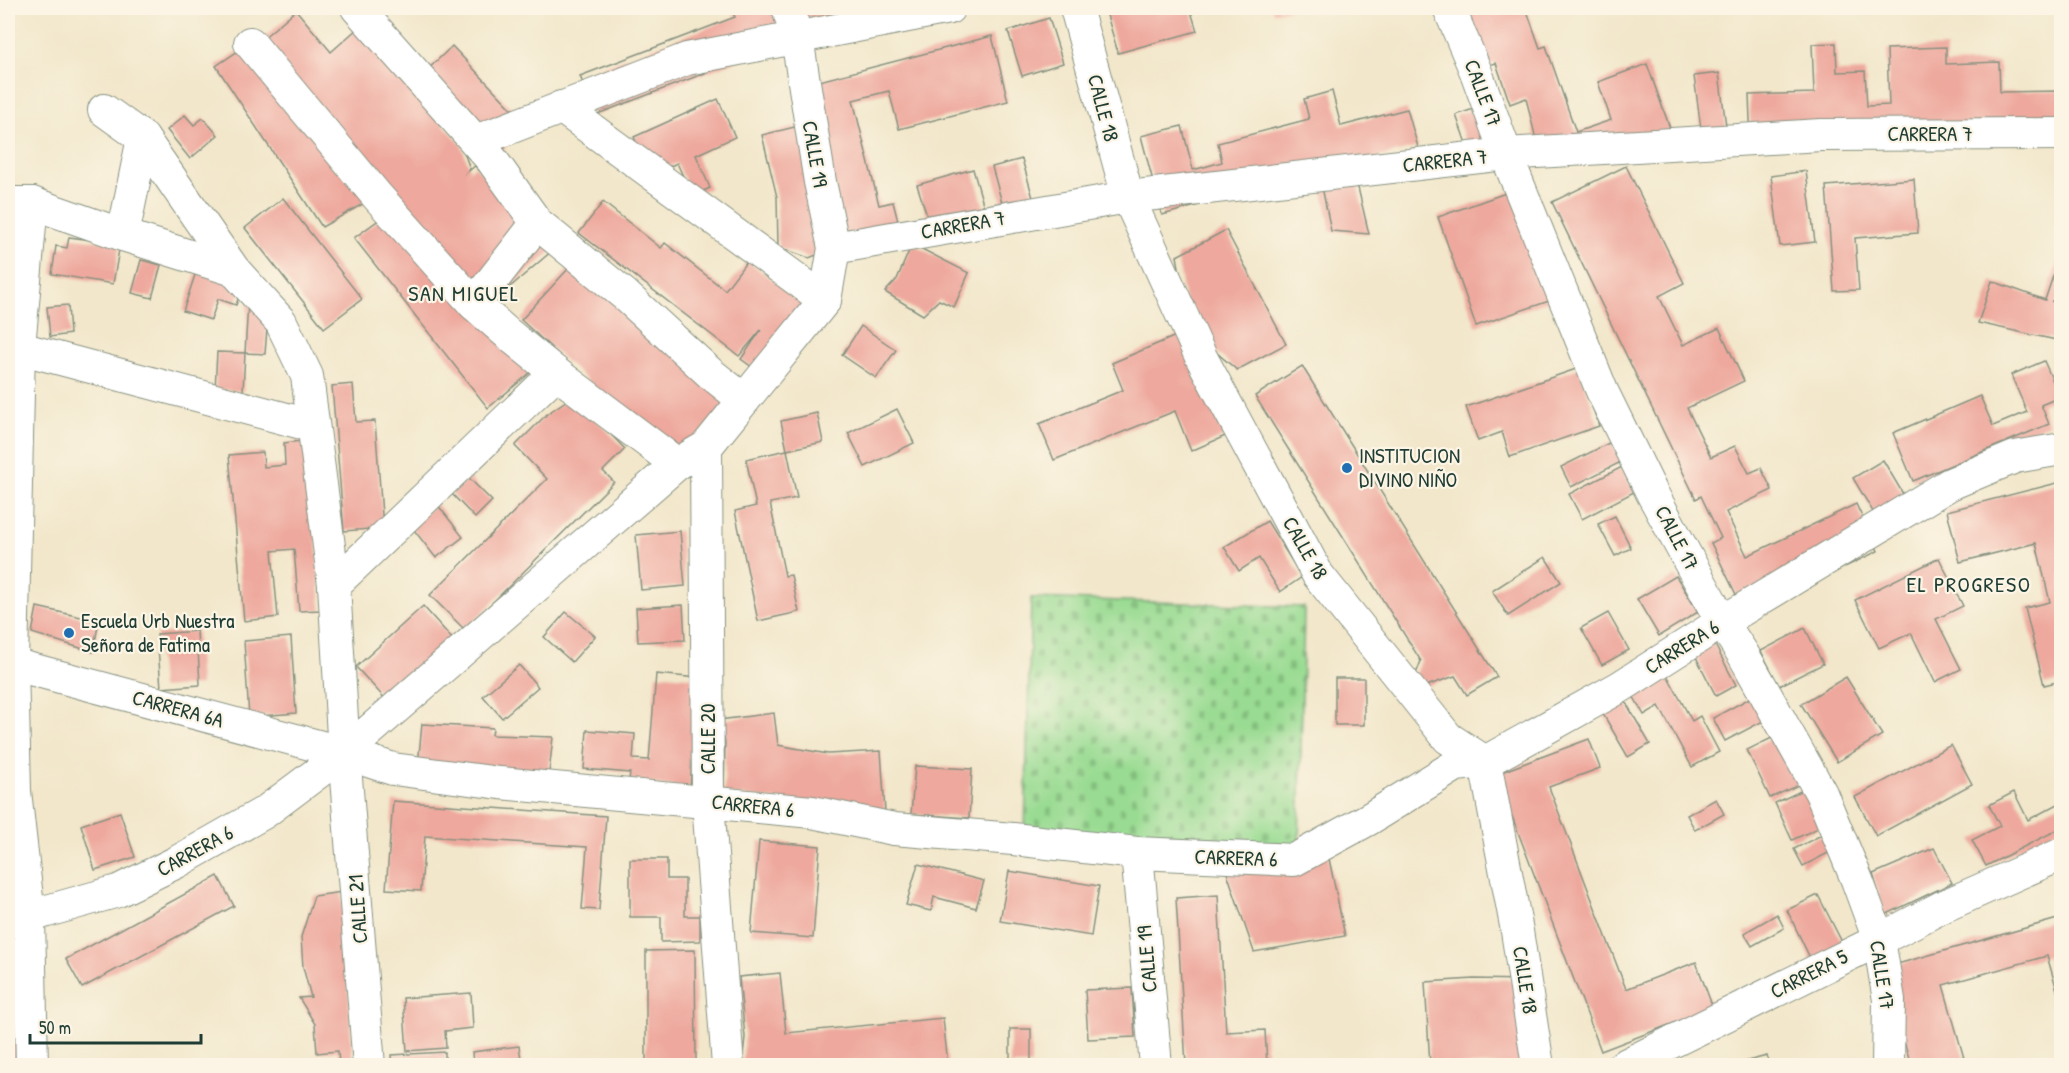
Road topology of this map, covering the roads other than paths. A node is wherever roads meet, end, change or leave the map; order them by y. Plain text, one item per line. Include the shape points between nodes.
1 (357, 8) edge
2 (788, 8) edge
3 (950, 8) edge
4 (1076, 8) edge
5 (1449, 8) edge
6 (797, 38) junction
7 (250, 43) dead end
8 (561, 107) junction
9 (104, 110) dead end
10 (2061, 134) edge
11 (143, 138) junction
12 (476, 141) junction
13 (1506, 154) junction
14 (1128, 196) junction
15 (20, 203) edge
16 (537, 223) junction
17 (123, 235) junction
18 (834, 248) junction
19 (234, 270) junction
20 (825, 300) junction
21 (474, 304) junction
22 (13, 346) edge
23 (556, 373) junction
24 (744, 400) junction
25 (313, 426) junction
26 (706, 447) junction
27 (2061, 449) edge
28 (677, 464) junction
29 (12, 508) edge
30 (334, 585) junction
31 (1722, 622) junction
32 (10, 663) edge
33 (344, 753) junction
34 (1485, 762) junction
35 (708, 801) junction
36 (1137, 853) junction
37 (2061, 854) edge
38 (18, 919) edge
39 (1879, 940) junction
40 (32, 1065) edge
41 (369, 1065) edge
42 (728, 1065) edge
43 (1156, 1065) edge
44 (1538, 1065) edge
45 (1623, 1065) edge
46 (1888, 1065) edge

1 - 12 street
2 - 6 street, CALLE 19
3 - 6 street
4 - 14 street, CALLE 18
5 - 13 street, CALLE 17
6 - 8 street via 687,58
6 - 18 street, CALLE 19
7 - 21 street via 377,196
8 - 12 street
8 - 20 street
9 - 11 street, CALLE 21
10 - 13 street, CARRERA 7 via 1821,135
11 - 17 street
11 - 19 street, CALLE 21
12 - 16 street
13 - 14 street, CARRERA 7
13 - 31 street, CALLE 17 via 1602,391
14 - 18 street, CARRERA 7
14 - 34 street, CALLE 18 via 1201,357 1318,575 1448,738
15 - 17 street
15 - 22 street
16 - 21 street
16 - 24 street
17 - 19 street
18 - 20 street, CALLE 19
19 - 25 street, CALLE 21 via 281,322 307,376
20 - 24 street, CARRERA 6
21 - 23 street
22 - 25 street
22 - 29 street
23 - 28 street
23 - 30 street
24 - 26 street, CARRERA 6
25 - 30 street, CALLE 21
26 - 28 street, CARRERA 6
26 - 35 street, CALLE 20
27 - 31 street, CARRERA 6 via 2015,457 1950,484
28 - 33 street, CARRERA 6
29 - 32 street
30 - 33 street, CALLE 21
31 - 34 street, CARRERA 6 via 1620,687
31 - 39 street, CALLE 17 via 1821,793
32 - 33 street, CARRERA 6A
32 - 38 street
33 - 35 street, CARRERA 6 via 393,769 500,783
33 - 38 street, CARRERA 6 via 265,812 177,862 118,891
33 - 41 street, CALLE 21
34 - 36 street, CARRERA 6 via 1456,765 1294,860
34 - 44 street, CALLE 18
35 - 36 street, CARRERA 6 via 812,812 894,829
35 - 42 street, CALLE 20
36 - 43 street, CALLE 19
37 - 39 street, CARRERA 5
38 - 40 street
39 - 45 street, CARRERA 5
39 - 46 street, CALLE 17 via 1889,1000

